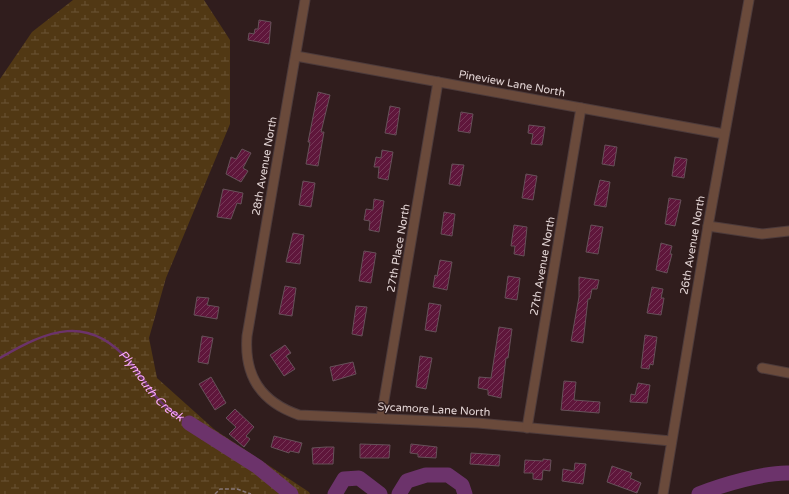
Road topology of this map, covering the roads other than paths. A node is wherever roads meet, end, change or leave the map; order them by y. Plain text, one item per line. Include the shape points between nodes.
1 (305, 0) edge
2 (749, 0) edge
3 (296, 56) junction
4 (438, 82) junction
5 (581, 108) junction
6 (724, 134) junction
7 (708, 226) junction
8 (789, 231) edge
9 (247, 336) joint
10 (762, 368) dead end
11 (789, 373) edge
12 (381, 418) junction
13 (527, 428) junction
14 (671, 441) junction
15 (663, 494) edge

1 - 3 street, 28th Avenue North
2 - 6 street, 26th Avenue North
3 - 4 street, Pineview Lane North
3 - 9 street, 28th Avenue North
4 - 5 street, Pineview Lane North
4 - 12 street, 27th Place North
5 - 6 street, Pineview Lane North
5 - 13 street, 27th Avenue North
6 - 7 street, 26th Avenue North
7 - 8 street via 762,234
7 - 14 street, 26th Avenue North
9 - 12 street, Sycamore Lane North via 247,361 251,374 257,386 276,404 299,415
10 - 11 street
12 - 13 street, Sycamore Lane North
13 - 14 street, Sycamore Lane North
14 - 15 street, 26th Avenue North

